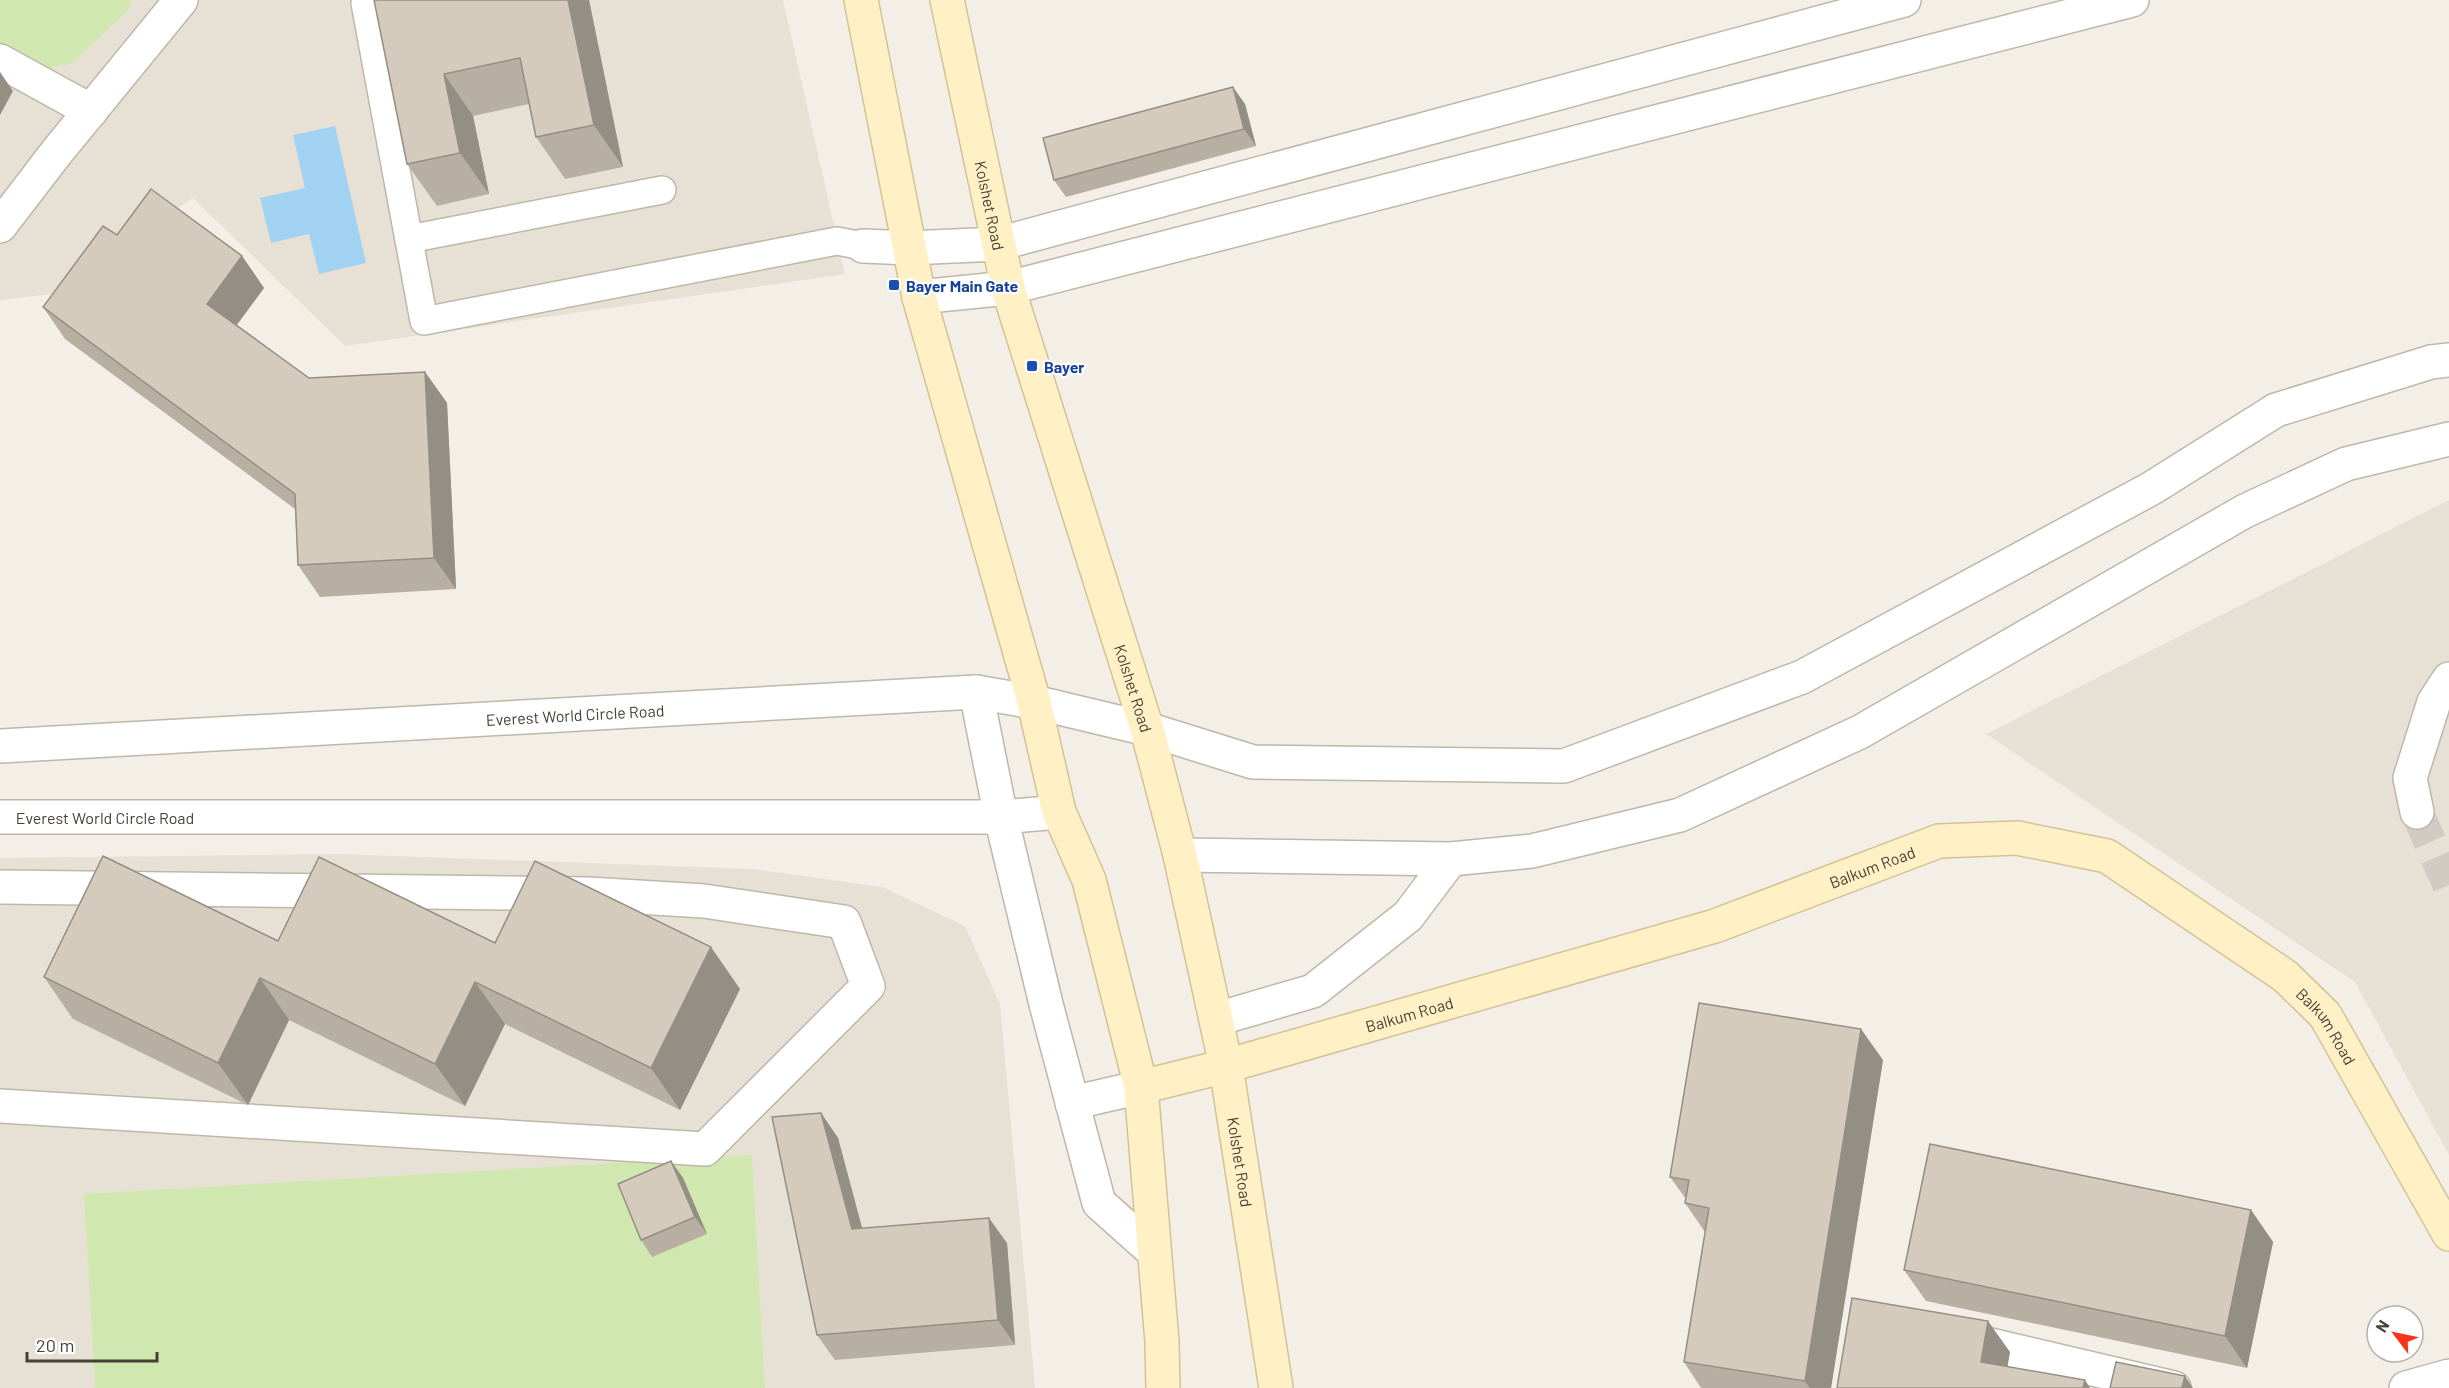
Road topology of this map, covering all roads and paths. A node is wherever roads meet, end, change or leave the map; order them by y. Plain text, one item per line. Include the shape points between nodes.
1 (181, 0) edge
2 (381, 0) edge
3 (861, 0) edge
4 (947, 0) edge
5 (1904, 0) edge
6 (2132, 0) edge
7 (0, 61) edge
8 (91, 111) junction
9 (662, 190) dead end
10 (1198, 190) junction
11 (0, 226) edge
12 (1206, 237) junction
13 (409, 239) junction
14 (998, 244) junction
15 (863, 246) joint
16 (909, 248) junction
17 (1008, 288) junction
18 (919, 297) junction
19 (2449, 360) edge
20 (2449, 439) edge
21 (2449, 679) edge
22 (976, 692) junction
23 (1034, 702) junction
24 (1147, 729) junction
25 (0, 746) edge
26 (1059, 812) junction
27 (2417, 812) tunnel mouth
28 (0, 817) edge
29 (1002, 818) junction
30 (1180, 855) junction
31 (1451, 859) junction
32 (0, 887) edge
33 (1217, 1019) junction
34 (1226, 1066) junction
35 (1141, 1087) junction
36 (1072, 1103) junction
37 (0, 1106) edge
38 (2449, 1234) edge
39 (1154, 1252) junction
40 (1934, 1332) edge
41 (2449, 1376) edge
42 (1163, 1388) edge
43 (1276, 1388) edge
44 (2174, 1388) edge
45 (2406, 1388) edge

1 - 8 street
2 - 13 lane via 365,3
3 - 16 street
4 - 14 street, Kolshet Road
5 - 10 street
6 - 12 street
7 - 8 street
8 - 11 street
9 - 13 lane
10 - 12 street
10 - 14 street
12 - 17 street
13 - 15 lane via 424,321 837,241
14 - 16 street
14 - 17 street, Kolshet Road
15 - 16 street
16 - 18 street
17 - 18 street
17 - 24 street, Kolshet Road
18 - 23 street
19 - 24 street, Everest World Circle Road via 2431,362 2276,410 2152,488 1802,676 1564,766 1253,762
20 - 31 street via 2346,464 2245,511 1860,732 1680,815 1532,851
21 - 27 street via 2434,702 2410,778
22 - 23 street, Everest World Circle Road
22 - 25 street, Everest World Circle Road
22 - 29 street
23 - 24 street, Everest World Circle Road
23 - 26 street
24 - 30 street, Kolshet Road
26 - 29 street, Everest World Circle Road
26 - 35 street via 1089,880
28 - 29 street, Everest World Circle Road
29 - 36 street
30 - 31 street
30 - 33 street, Kolshet Road
31 - 33 street via 1408,915 1313,991
32 - 37 street via 588,894 704,901 844,922 868,986 705,1149
33 - 34 street, Kolshet Road
34 - 35 street, Balkum Road
34 - 38 street, Balkum Road via 1715,926 1939,841 2017,838 2107,856 2285,976 2325,1015
34 - 43 street, Kolshet Road
35 - 36 street
35 - 39 street
36 - 39 street via 1099,1203
39 - 42 street
40 - 44 street
41 - 45 street

